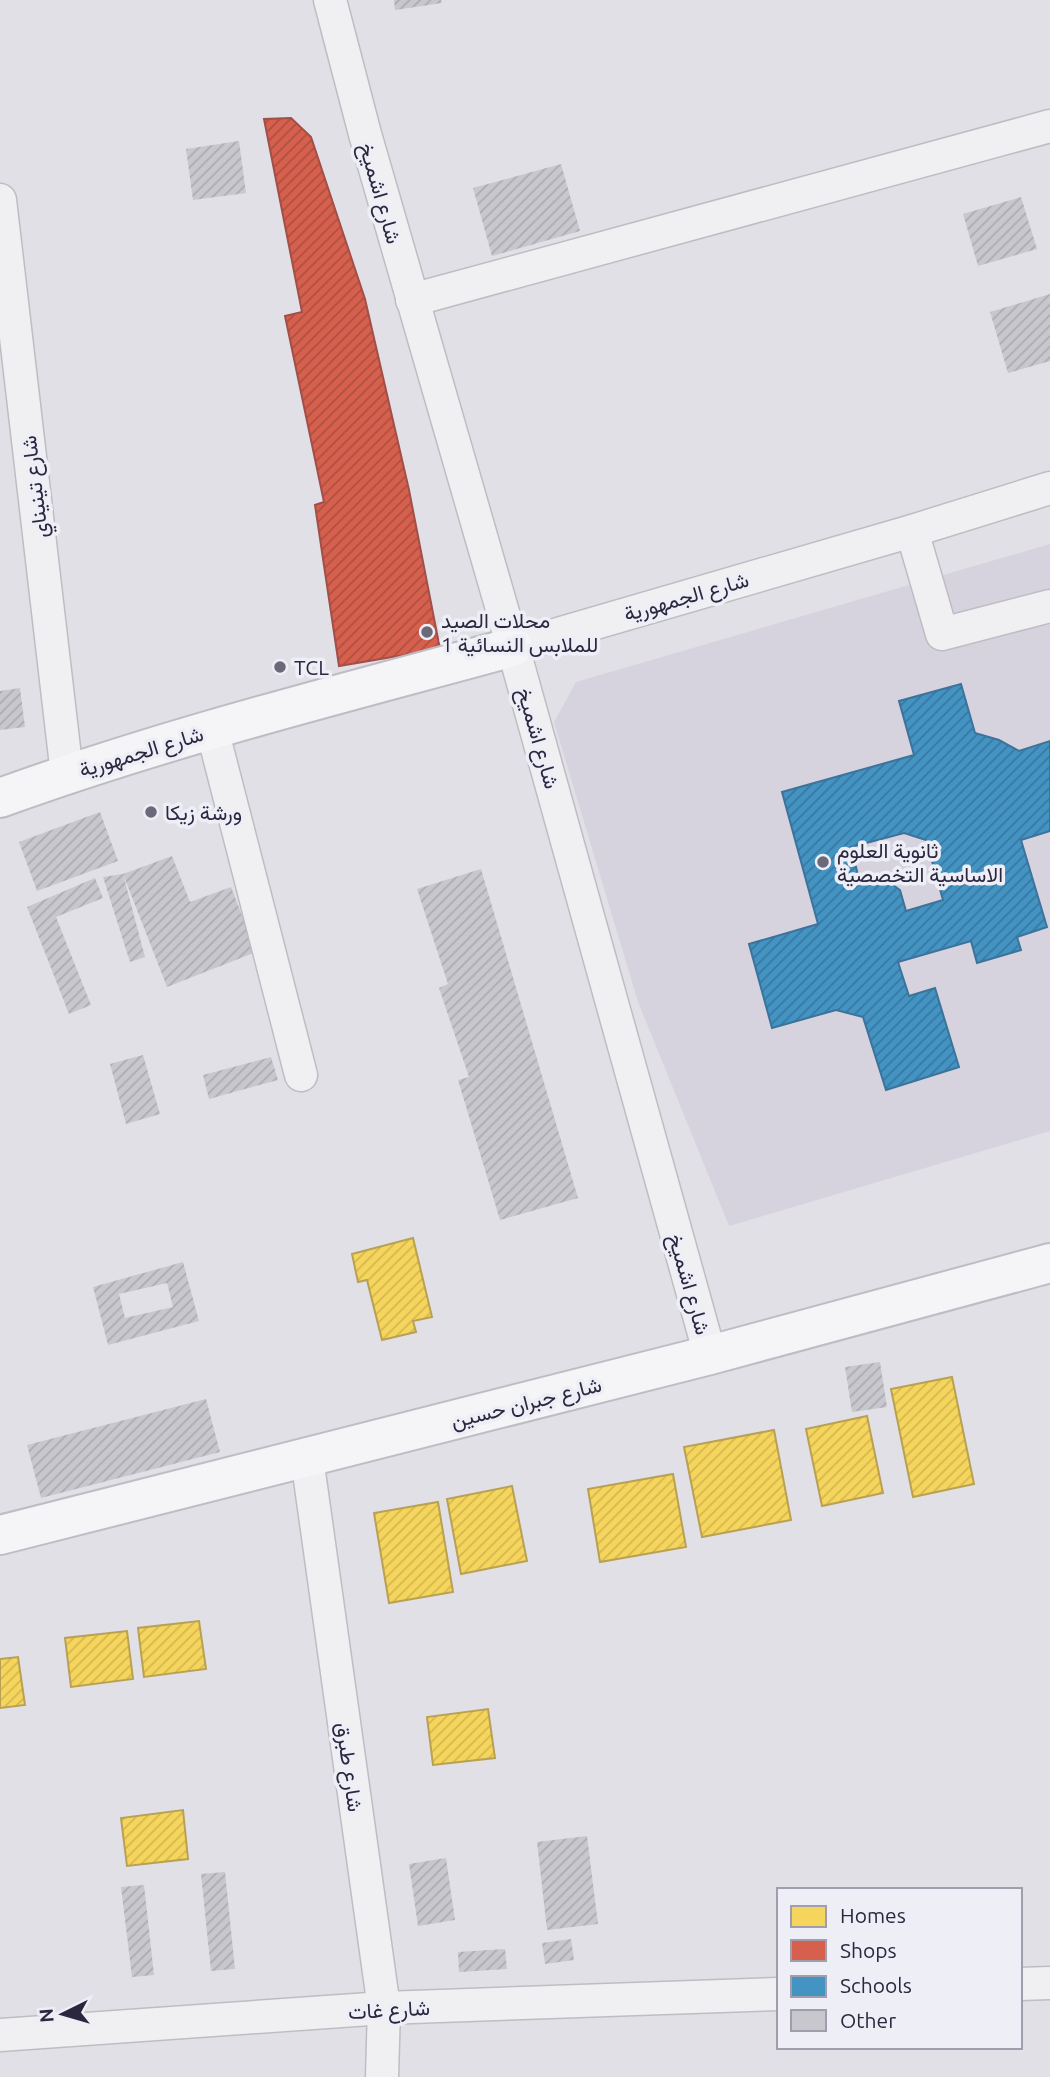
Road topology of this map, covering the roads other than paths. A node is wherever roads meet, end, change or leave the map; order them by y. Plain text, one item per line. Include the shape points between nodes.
1 (330, 0) edge
2 (1050, 126) edge
3 (0, 200) edge
4 (412, 300) junction
5 (1050, 488) edge
6 (912, 531) junction
7 (1050, 606) edge
8 (513, 647) junction
9 (212, 729) junction
10 (67, 774) junction
11 (0, 798) edge
12 (301, 1074) dead end
13 (1050, 1263) edge
14 (710, 1355) junction
15 (307, 1458) junction
16 (0, 1535) edge
17 (1050, 1983) edge
18 (1022, 1984) edge
19 (777, 1993) edge
20 (384, 2008) junction
21 (0, 2035) edge
22 (382, 2077) edge

1 - 4 street, شارع اشميخ
2 - 4 street
3 - 10 street, شارع تينيناي
4 - 8 street, شارع اشميخ
5 - 6 street, شارع الجمهورية
6 - 7 street via 942,634
6 - 8 street, شارع الجمهورية
8 - 9 main road, شارع الجمهورية
8 - 14 street, شارع اشميخ
9 - 10 main road, شارع الجمهورية
9 - 12 street
10 - 11 main road, شارع الجمهورية
13 - 14 main road, شارع جبران حسين
14 - 15 main road, شارع جبران حسين
15 - 16 main road, شارع جبران حسين
15 - 20 street, شارع طبرق
17 - 18 street
19 - 20 street, شارع غات
20 - 21 street, شارع غات
20 - 22 street, شارع طبرق

